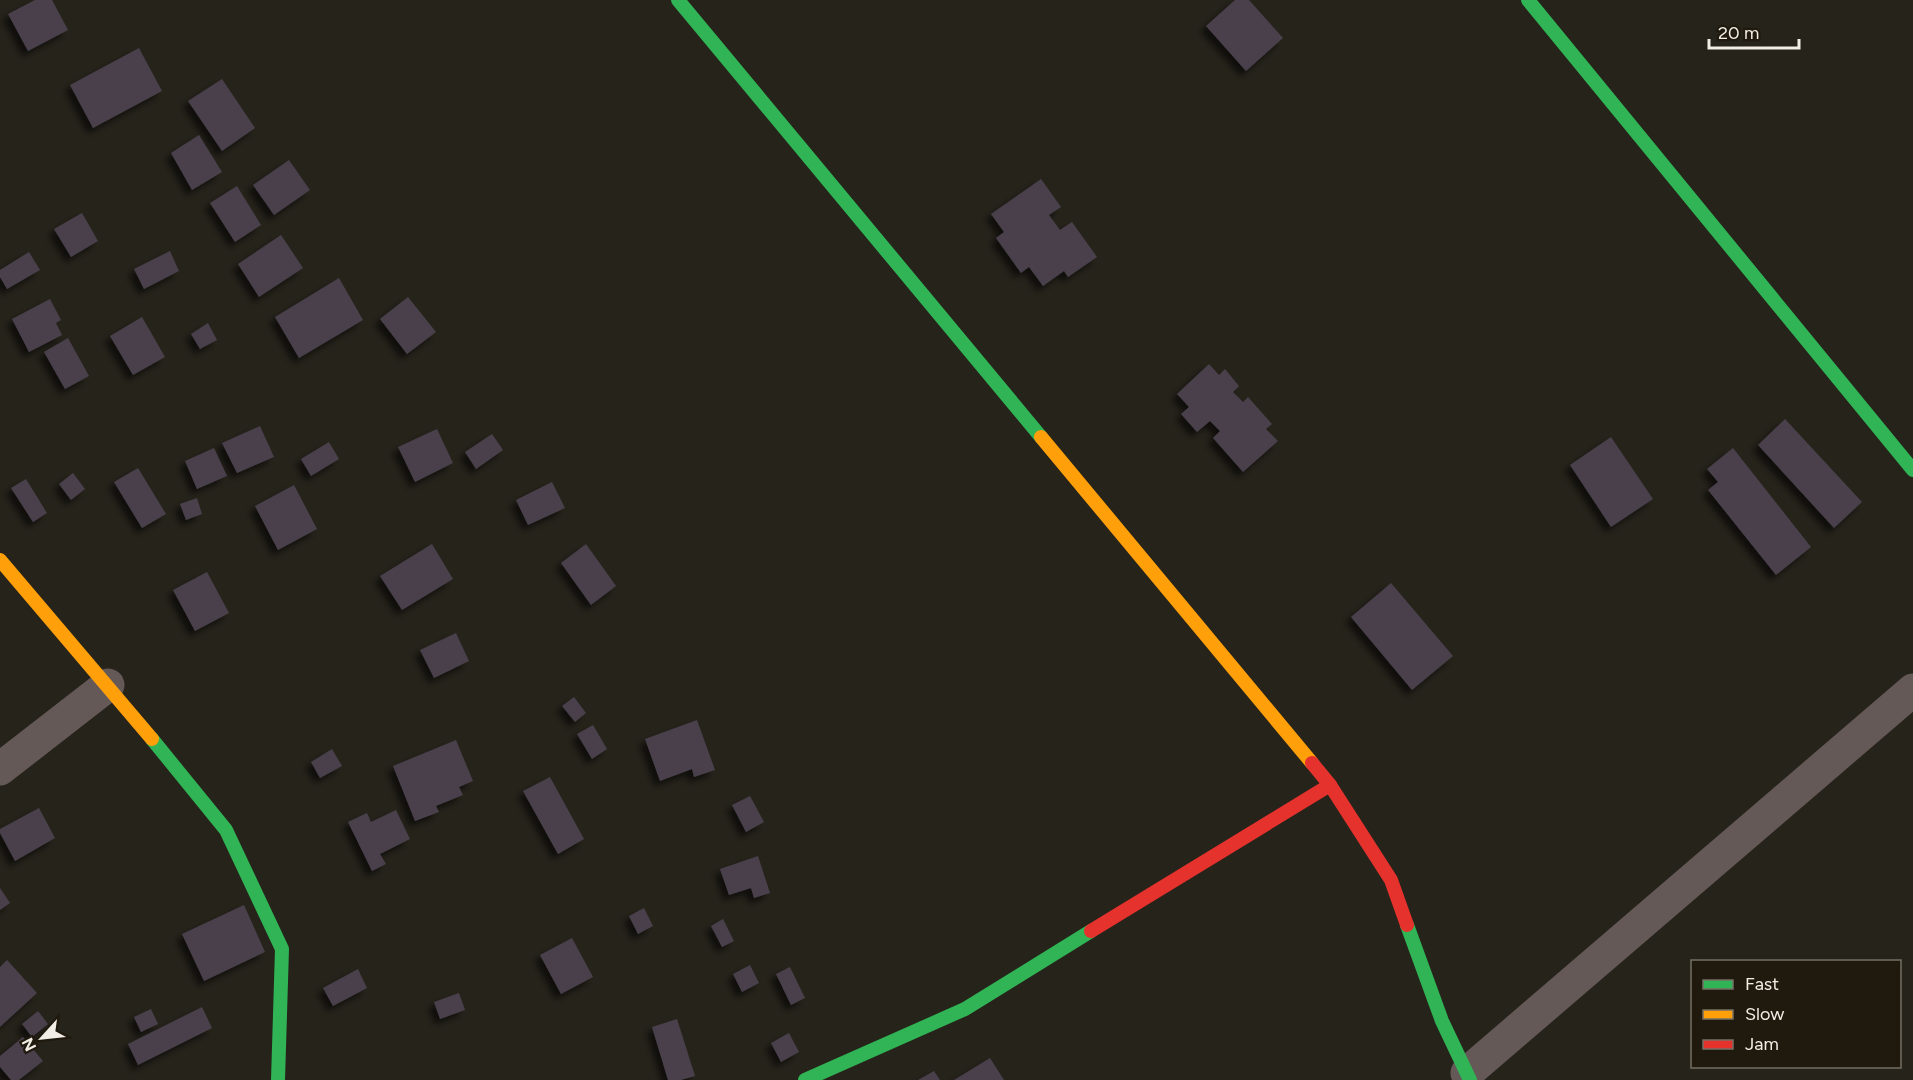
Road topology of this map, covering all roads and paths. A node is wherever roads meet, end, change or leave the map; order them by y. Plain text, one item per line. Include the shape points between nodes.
1 (678, 0) edge
2 (1528, 0) edge
3 (1913, 470) edge
4 (0, 560) edge
5 (108, 684) junction
6 (1913, 690) edge
7 (0, 769) edge
8 (1330, 785) junction
9 (1469, 1076) edge
10 (278, 1080) edge
11 (805, 1080) edge

1 - 8 street
2 - 3 street
4 - 5 street
5 - 7 street
5 - 10 street via 226,830 282,949
6 - 9 street
8 - 9 street via 1391,880 1442,1021
8 - 11 street via 965,1009

